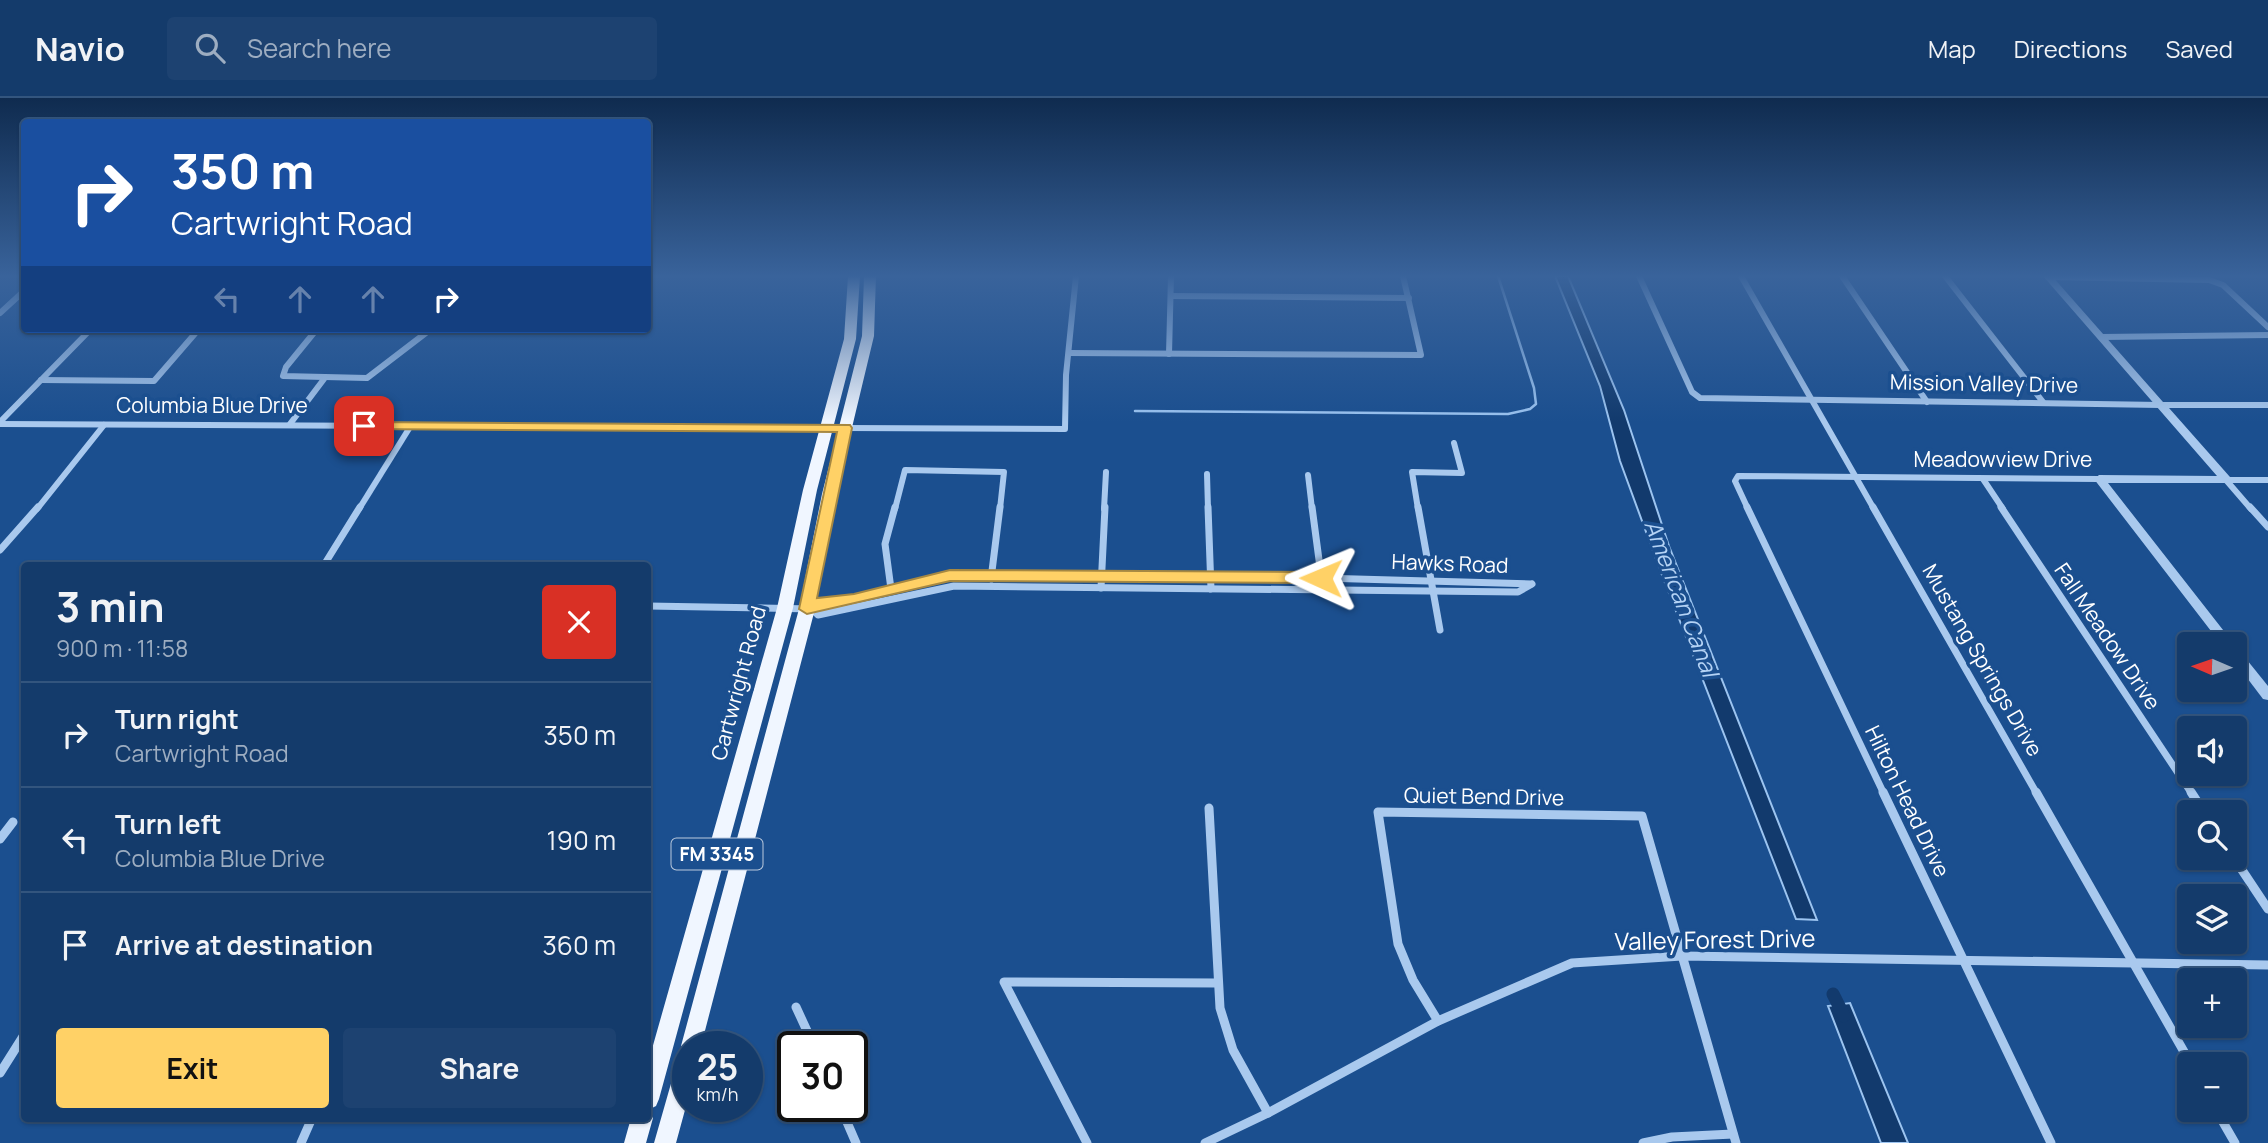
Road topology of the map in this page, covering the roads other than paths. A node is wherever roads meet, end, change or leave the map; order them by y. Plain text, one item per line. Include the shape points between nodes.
1 (852, 325) edge
2 (868, 325) edge
3 (1072, 325) edge
4 (1171, 325) edge
5 (1415, 325) edge
6 (1661, 325) edge
7 (1769, 325) edge
8 (1875, 325) edge
9 (1983, 325) edge
10 (2090, 325) edge
11 (87, 333) edge
12 (196, 333) edge
13 (314, 333) edge
14 (426, 333) edge
15 (2268, 335) edge
16 (2101, 337) junction
17 (1069, 352) junction
18 (1170, 354) junction
19 (324, 379) junction
20 (41, 380) junction
21 (1812, 400) junction
22 (1927, 402) junction
23 (2043, 402) junction
24 (2161, 405) junction
25 (2268, 405) edge
26 (0, 423) edge
27 (290, 424) junction
28 (104, 425) junction
29 (410, 427) junction
30 (845, 428) junction
31 (826, 430) junction
32 (1454, 443) dead end
33 (1105, 472) dead end
34 (1207, 474) dead end
35 (1308, 475) dead end
36 (1738, 476) joint
37 (1856, 477) junction
38 (2099, 479) junction
39 (1983, 480) junction
40 (2226, 480) junction
41 (2268, 481) edge
42 (2268, 527) edge
43 (0, 550) edge
44 (326, 562) edge
45 (991, 575) junction
46 (1101, 575) junction
47 (1211, 576) junction
48 (1321, 578) junction
49 (1429, 580) junction
50 (989, 586) junction
51 (1101, 588) junction
52 (891, 589) junction
53 (1211, 589) junction
54 (1323, 590) junction
55 (1432, 592) junction
56 (651, 606) edge
57 (785, 608) junction
58 (809, 609) junction
59 (1440, 630) dead end
60 (2219, 632) edge
61 (2247, 668) edge
62 (2268, 695) edge
63 (2195, 800) edge
64 (1209, 808) dead end
65 (13, 822) dead end
66 (0, 839) edge
67 (2242, 870) edge
68 (735, 885) junction
69 (707, 887) junction
70 (2268, 909) edge
71 (1682, 956) junction
72 (1964, 958) junction
73 (2135, 962) junction
74 (2268, 965) edge
75 (1217, 983) junction
76 (796, 1007) dead end
77 (1438, 1021) junction
78 (695, 1031) edge
79 (807, 1031) edge
80 (21, 1040) edge
81 (2184, 1052) edge
82 (0, 1073) edge
83 (651, 1088) edge
84 (1268, 1113) junction
85 (672, 1117) edge
86 (310, 1122) edge
87 (641, 1122) edge
88 (847, 1122) edge
89 (2223, 1122) edge
90 (1735, 1138) edge
91 (301, 1143) edge
92 (635, 1143) edge
93 (665, 1143) edge
94 (856, 1143) edge
95 (1087, 1143) edge
96 (1205, 1143) edge
97 (1643, 1143) edge
98 (2051, 1143) edge
99 (2235, 1143) edge

1 - 31 main road, Cartwright Road / FM 3345
2 - 30 main road, FM 3345
3 - 17 street
4 - 18 street
5 - 18 street via 1421,355
6 - 21 street, Mission Valley Drive via 1692,392 1700,398
7 - 21 street, Mustang Springs Drive
8 - 22 street
9 - 23 street
10 - 16 street
11 - 20 street
12 - 20 street via 155,381
13 - 19 street via 283,376
14 - 19 street via 367,378
15 - 16 street
16 - 24 street
17 - 18 street
17 - 30 street via 1065,429
19 - 27 street
20 - 26 street
21 - 22 street, Mission Valley Drive
21 - 37 street, Mustang Springs Drive
22 - 23 street, Mission Valley Drive
23 - 24 street, Mission Valley Drive
24 - 25 street, Mission Valley Drive
24 - 40 street
26 - 28 street, Columbia Blue Drive
27 - 28 street, Columbia Blue Drive
27 - 29 street, Columbia Blue Drive
28 - 43 street
29 - 31 street, Columbia Blue Drive
29 - 44 street
30 - 31 street, Columbia Blue Drive
30 - 58 main road, FM 3345
31 - 57 main road, Cartwright Road / FM 3345
32 - 49 street via 1462,473 1412,472
33 - 46 street
34 - 47 street
35 - 48 street
36 - 37 street, Meadowview Drive
36 - 72 street, Hilton Head Drive via 1735,481
37 - 39 street, Meadowview Drive
37 - 73 street, Mustang Springs Drive
38 - 39 street, Meadowview Drive
38 - 40 street, Meadowview Drive
38 - 60 street
39 - 63 street, Fall Meadow Drive
40 - 41 street, Meadowview Drive
40 - 42 street
45 - 46 street, Hawks Road
45 - 50 street
45 - 52 street, Hawks Road via 933,578
45 - 52 street via 1004,472 905,470 885,544
46 - 47 street, Hawks Road
46 - 51 street
47 - 48 street, Hawks Road
47 - 53 street
48 - 49 street, Hawks Road
48 - 54 street
49 - 55 street
49 - 55 street, Hawks Road via 1532,584 1518,592
50 - 51 street, Hawks Road
50 - 58 street, Hawks Road via 939,587 847,613 818,615
51 - 53 street, Hawks Road
52 - 58 street, Hawks Road via 854,600 817,603
53 - 54 street, Hawks Road
54 - 55 street, Hawks Road
55 - 59 street
56 - 57 street, Hawks Road
57 - 58 street, Hawks Road
57 - 69 main road, Cartwright Road / FM 3345
58 - 68 main road, FM 3345
61 - 62 street
64 - 75 street
65 - 66 street
67 - 70 street
68 - 69 main road
68 - 78 main road, FM 3345
69 - 83 main road, Cartwright Road / FM 3345
71 - 72 street, Valley Forest Drive
71 - 77 street, Valley Forest Drive via 1572,963
71 - 77 street, Quiet Bend Drive via 1642,816 1378,812 1398,944
71 - 90 street
72 - 73 street, Valley Forest Drive
72 - 98 street, Hilton Head Drive
73 - 74 street, Valley Forest Drive
73 - 81 street, Mustang Springs Drive
75 - 84 street via 1225,1035
75 - 95 street via 1004,982
76 - 79 street
77 - 84 street, Valley Forest Drive
80 - 82 street
84 - 96 street, Valley Forest Drive
85 - 93 main road
86 - 91 street
87 - 92 main road
88 - 94 street
89 - 99 street
90 - 97 street via 1672,1137

